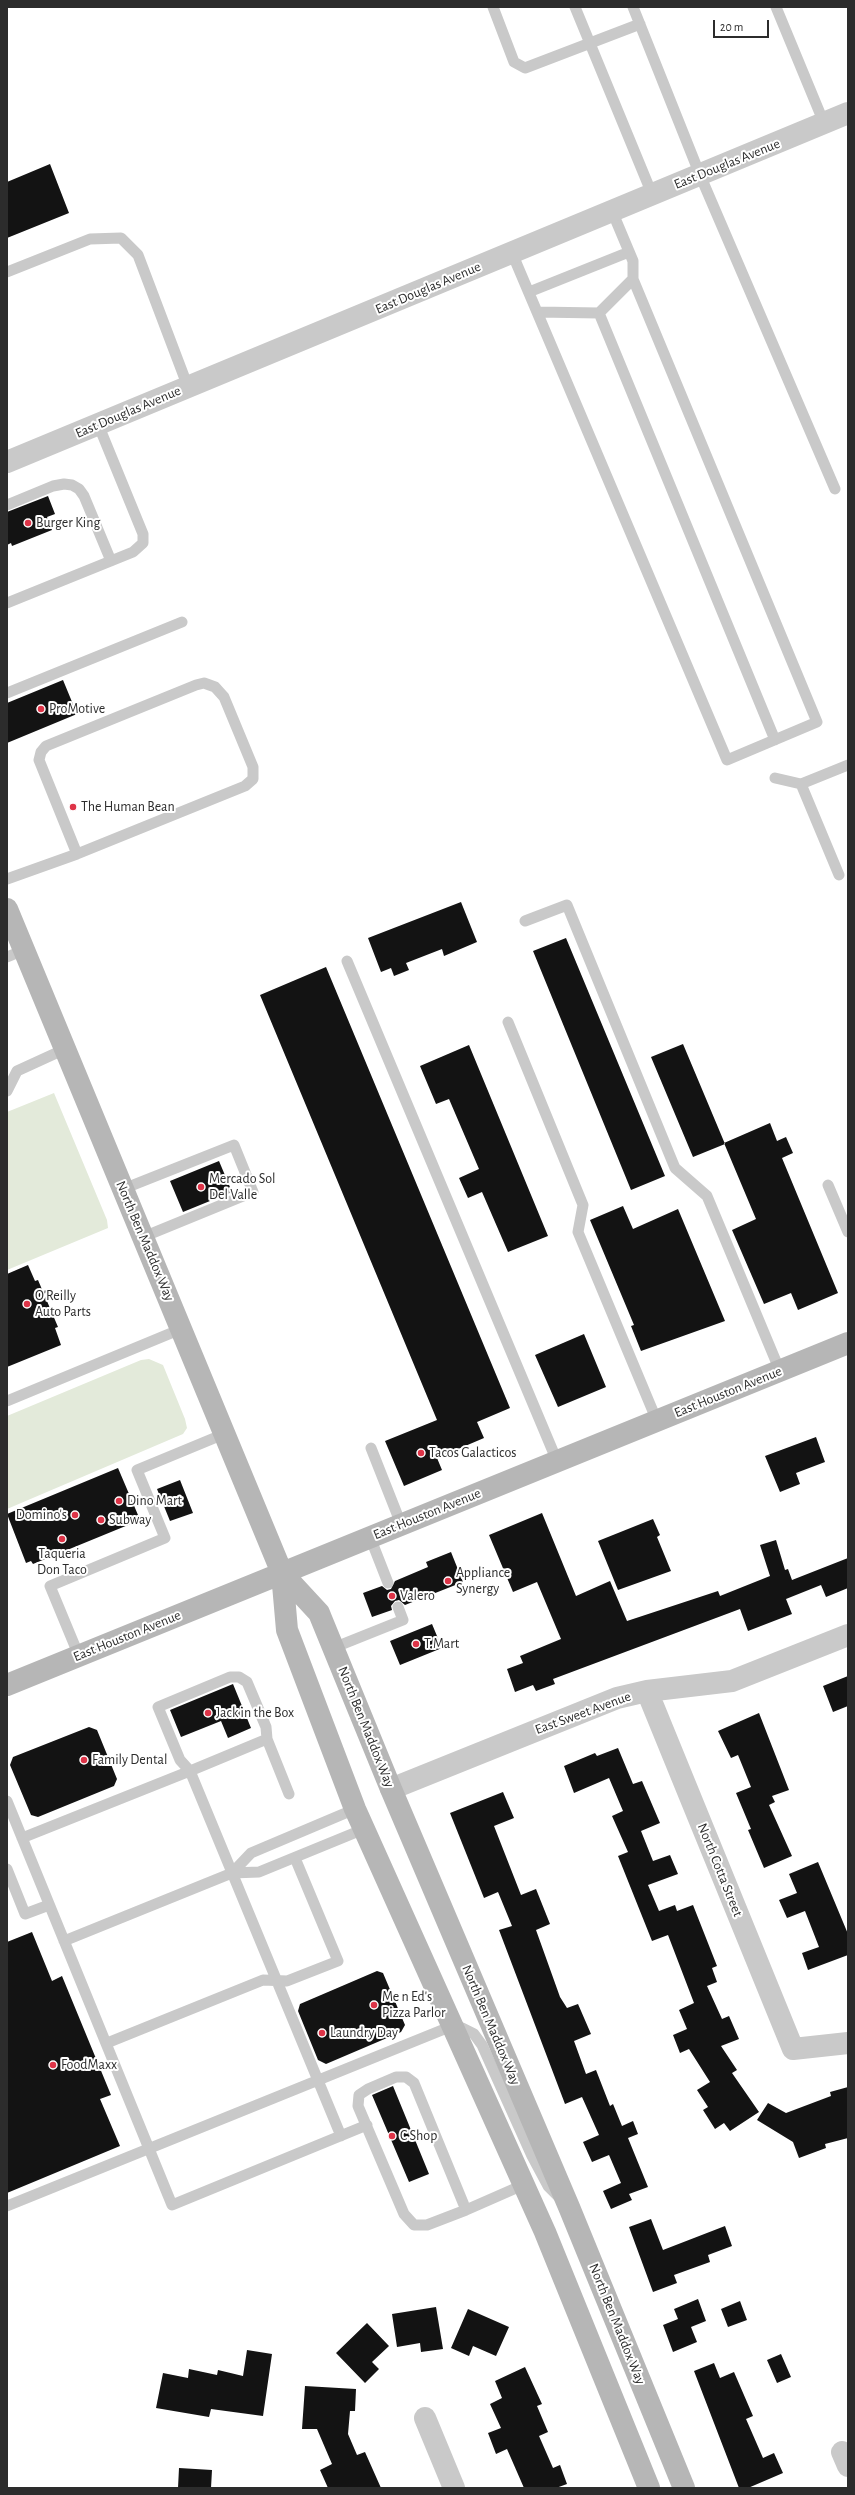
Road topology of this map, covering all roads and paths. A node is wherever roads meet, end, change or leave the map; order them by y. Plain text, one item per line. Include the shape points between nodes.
1 (493, 7) edge
2 (575, 7) edge
3 (633, 7) edge
4 (776, 7) edge
5 (640, 24) junction
6 (590, 44) junction
7 (848, 113) edge
8 (824, 123) junction
9 (700, 175) junction
10 (652, 194) junction
11 (612, 211) junction
12 (629, 252) junction
13 (512, 253) junction
14 (7, 272) edge
15 (633, 278) junction
16 (529, 292) junction
17 (538, 312) junction
18 (599, 313) junction
19 (188, 387) junction
20 (98, 424) junction
21 (7, 462) edge
22 (835, 489) dead end
23 (7, 505) edge
24 (111, 561) junction
25 (7, 603) edge
26 (182, 622) dead end
27 (7, 693) edge
28 (775, 740) junction
29 (848, 765) edge
30 (775, 778) dead end
31 (801, 784) junction
32 (77, 854) junction
33 (839, 875) dead end
34 (7, 879) edge
35 (7, 909) edge
36 (525, 921) dead end
37 (16, 953) edge
38 (347, 961) dead end
39 (508, 1022) dead end
40 (65, 1049) junction
41 (7, 1091) edge
42 (828, 1185) dead end
43 (123, 1189) junction
44 (848, 1232) edge
45 (143, 1237) junction
46 (181, 1329) junction
47 (848, 1343) edge
48 (780, 1371) junction
49 (7, 1401) edge
50 (657, 1421) junction
51 (224, 1434) junction
52 (371, 1448) dead end
53 (557, 1461) junction
54 (401, 1524) junction
55 (370, 1537) junction
56 (282, 1573) junction
57 (388, 1583) dead end
58 (398, 1607) dead end
59 (848, 1635) edge
60 (334, 1648) junction
61 (79, 1656) junction
62 (7, 1685) edge
63 (647, 1691) junction
64 (267, 1739) junction
65 (190, 1770) junction
66 (391, 1789) junction
67 (289, 1794) dead end
68 (7, 1801) edge
69 (355, 1809) junction
70 (364, 1829) junction
71 (22, 1838) junction
72 (294, 1858) junction
73 (7, 1869) edge
74 (232, 1873) junction
75 (49, 1905) junction
76 (64, 1941) junction
77 (276, 1981) junction
78 (452, 2026) junction
79 (107, 2043) junction
80 (848, 2043) edge
81 (317, 2080) junction
82 (367, 2125) junction
83 (341, 2136) junction
84 (149, 2148) junction
85 (523, 2185) junction
86 (7, 2206) edge
87 (569, 2207) junction
88 (466, 2210) junction
89 (425, 2418) dead end
90 (454, 2488) edge
91 (649, 2488) edge
92 (684, 2488) edge

1 - 6 lane via 514,62 525,68
2 - 6 lane
3 - 5 lane
4 - 8 lane
5 - 6 lane
5 - 9 lane
6 - 10 lane
7 - 8 street, East Douglas Avenue
8 - 9 street, East Douglas Avenue
9 - 10 street, East Douglas Avenue
9 - 22 lane
10 - 11 street, East Douglas Avenue
11 - 12 lane
11 - 13 street, East Douglas Avenue
12 - 15 lane via 633,261
12 - 16 lane
13 - 16 lane
13 - 19 street, East Douglas Avenue
14 - 19 lane via 90,239 121,238 138,255
15 - 18 lane
15 - 28 lane via 817,722
16 - 17 lane
17 - 18 lane
17 - 28 lane via 727,760
18 - 28 lane
19 - 20 street, East Douglas Avenue
20 - 21 street, East Douglas Avenue
20 - 24 lane via 143,534 143,543 133,552
23 - 24 lane via 53,486 72,485 84,496
24 - 25 lane
26 - 27 lane
29 - 31 lane
30 - 31 lane
31 - 33 lane
32 - 32 lane via 245,786 253,779 252,767 224,697 215,687 204,683 196,684 55,742 41,752 39,760
32 - 34 lane
35 - 37 main road, North Ben Maddox Way
36 - 48 lane via 567,905 674,1168 707,1196
37 - 40 main road, North Ben Maddox Way
38 - 53 lane
39 - 50 lane via 583,1204 578,1232
40 - 41 lane via 17,1071
40 - 43 main road, North Ben Maddox Way
42 - 44 lane
43 - 45 main road, North Ben Maddox Way
43 - 45 lane via 234,1144 253,1192
45 - 46 main road, North Ben Maddox Way
46 - 49 lane
46 - 51 main road, North Ben Maddox Way
47 - 48 main road, East Houston Avenue
48 - 50 main road, East Houston Avenue
50 - 53 main road, East Houston Avenue
51 - 56 main road, North Ben Maddox Way
51 - 61 lane via 137,1470 165,1538 50,1586
52 - 54 lane
53 - 54 main road, East Houston Avenue
54 - 55 main road, East Houston Avenue
55 - 56 main road, East Houston Avenue
55 - 57 lane
56 - 60 main road, North Ben Maddox Way via 319,1613
56 - 61 main road, East Houston Avenue
56 - 69 main road, North Ben Maddox Way via 288,1630
58 - 60 lane via 403,1620
59 - 63 street, East Sweet Avenue via 732,1681
60 - 66 main road, North Ben Maddox Way
61 - 62 main road, East Houston Avenue
63 - 66 street, East Sweet Avenue via 617,1698
63 - 80 street, North Cotta Street via 793,2049
64 - 65 lane
64 - 65 lane via 266,1727 253,1692 247,1682 239,1677 230,1677 158,1707 180,1760
64 - 67 lane
65 - 71 lane
65 - 74 lane
66 - 87 main road, North Ben Maddox Way
68 - 71 lane
69 - 70 main road, North Ben Maddox Way
69 - 74 lane via 250,1853
70 - 72 lane
70 - 78 main road, North Ben Maddox Way
71 - 75 lane
72 - 74 lane via 259,1872
72 - 77 lane via 338,1961 287,1981
73 - 75 lane via 25,1914
74 - 76 lane
74 - 77 lane
75 - 76 lane
76 - 79 lane
77 - 79 lane via 264,1980
77 - 81 lane
78 - 81 lane
78 - 85 main road, North Ben Maddox Way
78 - 87 lane via 474,2034 482,2045 548,2186
79 - 84 lane
81 - 83 lane
81 - 84 lane
82 - 83 lane
82 - 88 lane via 404,2214 414,2225 427,2225
82 - 88 lane via 358,2106 359,2095 396,2078 406,2077 414,2083
83 - 84 lane via 172,2204
84 - 86 lane
85 - 88 lane
85 - 91 main road, North Ben Maddox Way via 545,2232
87 - 92 main road, North Ben Maddox Way
89 - 90 street

